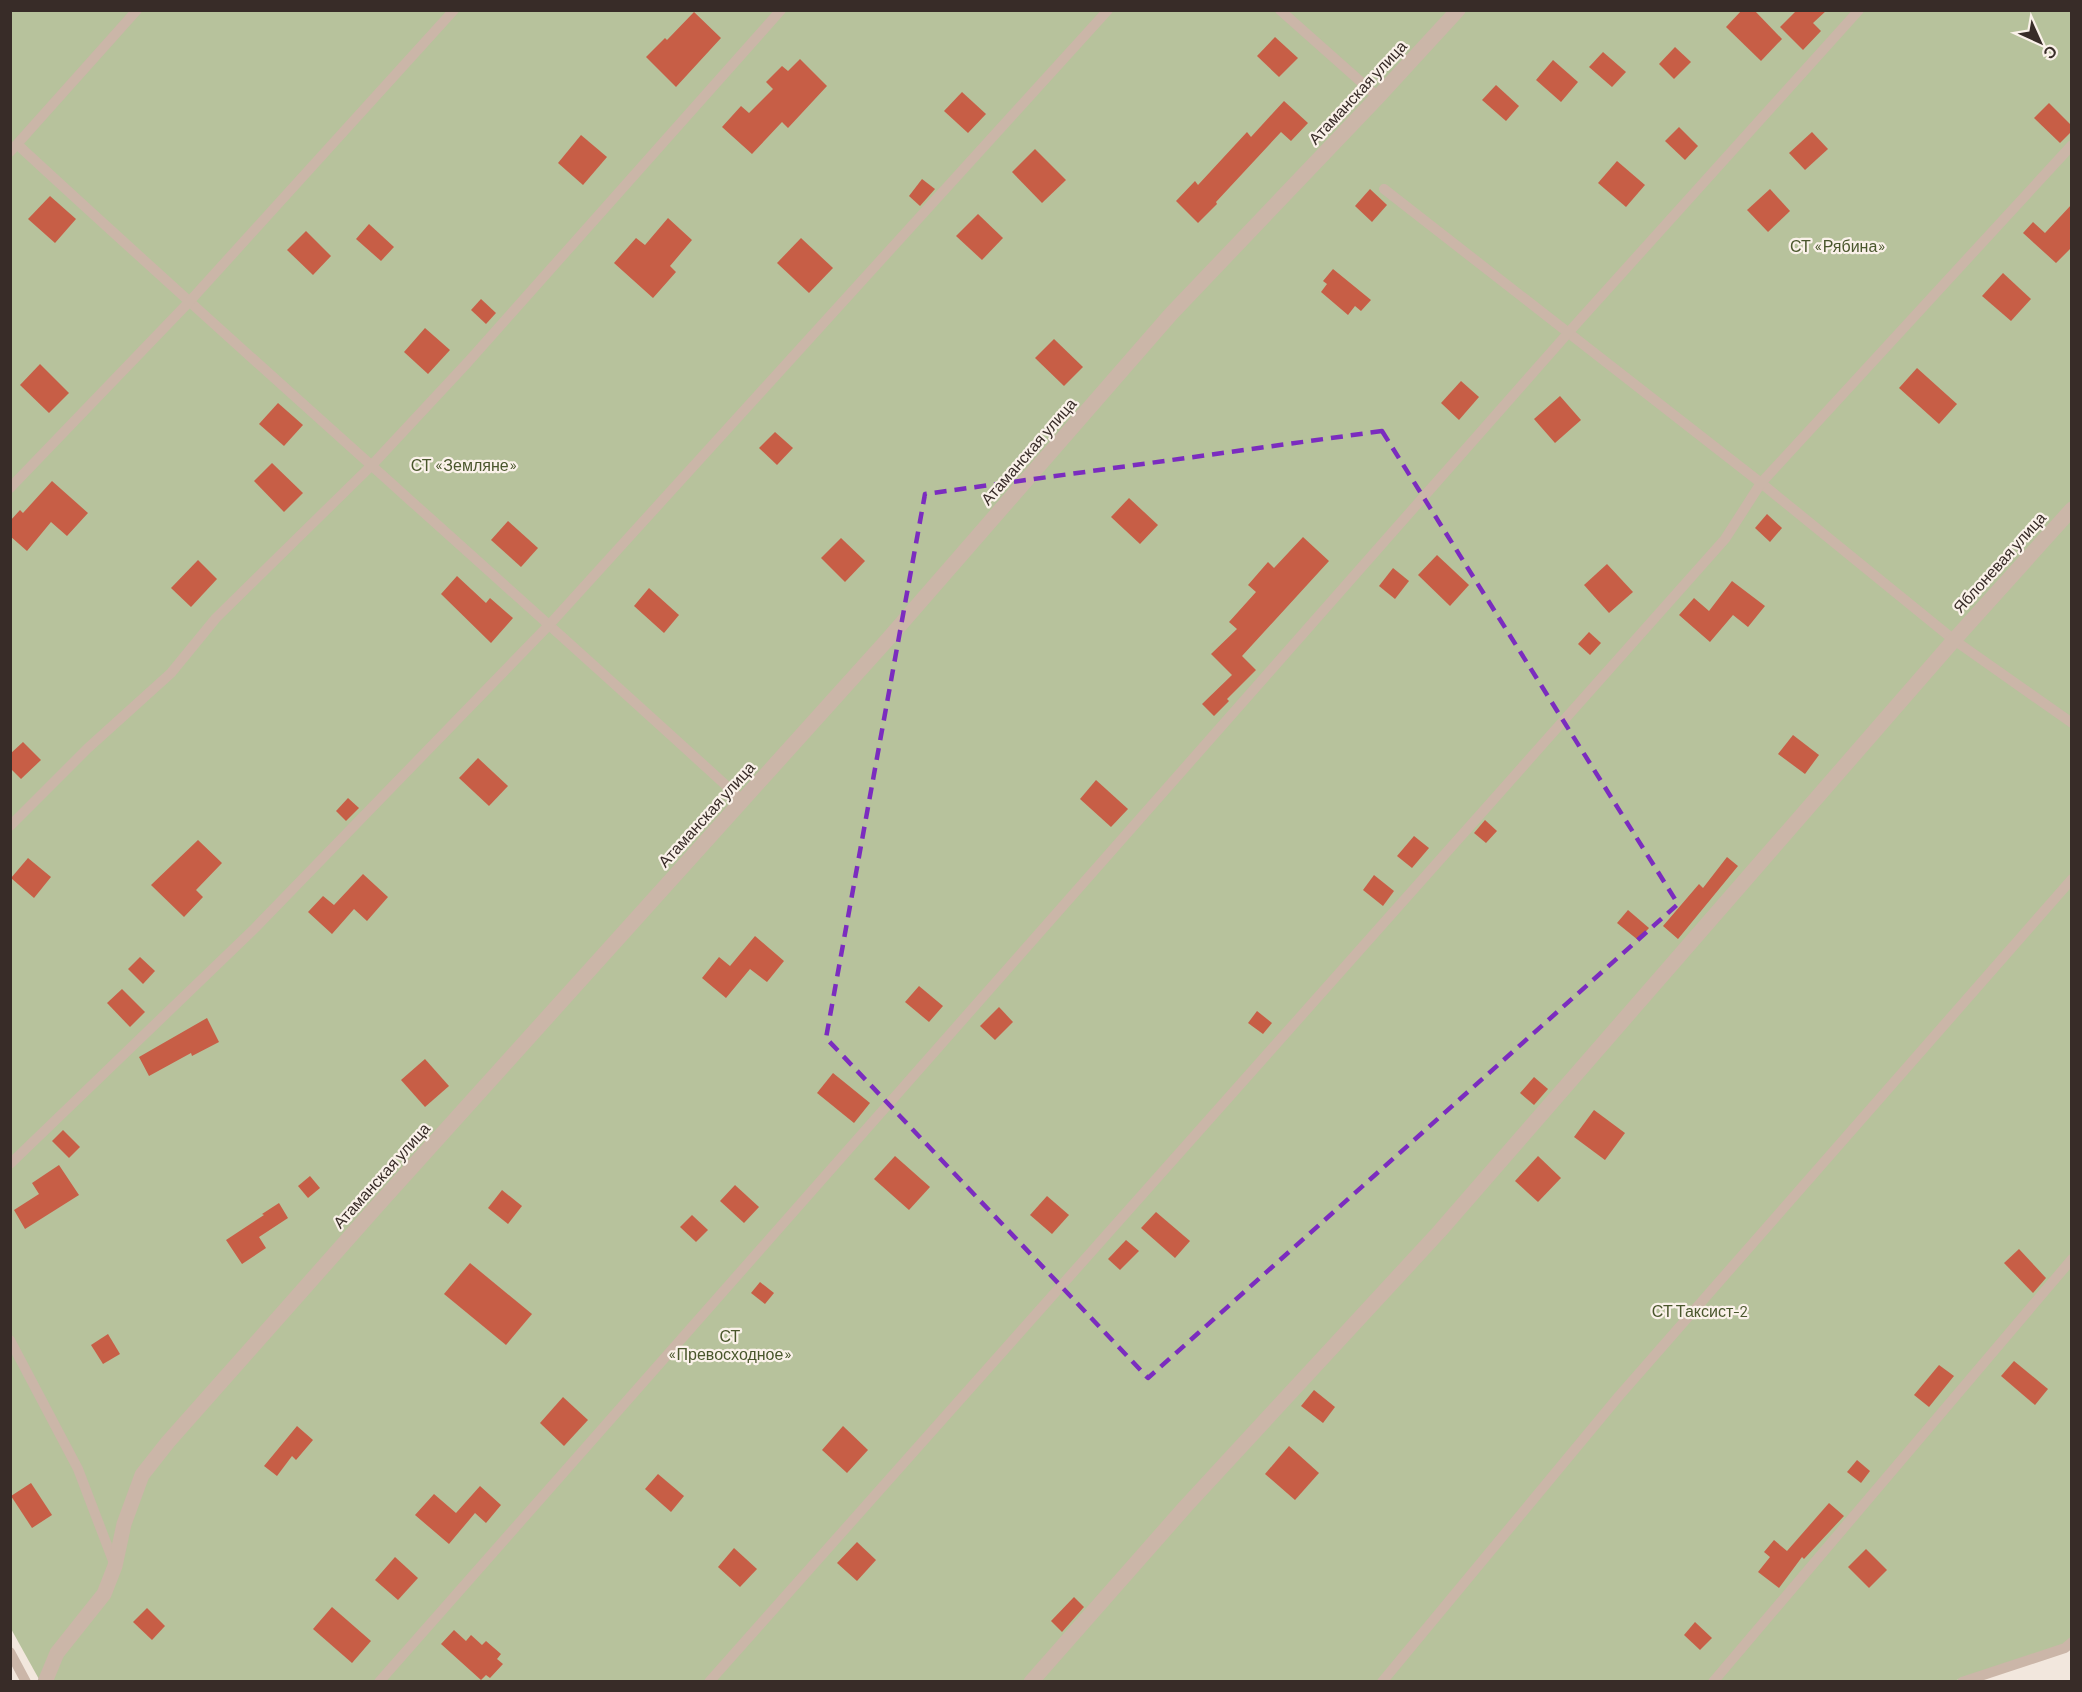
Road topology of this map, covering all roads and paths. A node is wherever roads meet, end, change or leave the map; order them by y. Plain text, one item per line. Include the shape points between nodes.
1 (137, 10) edge
2 (454, 10) edge
3 (781, 10) edge
4 (1108, 10) edge
5 (1280, 10) edge
6 (1458, 10) edge
7 (1859, 10) edge
8 (1378, 97) junction
9 (2072, 145) edge
10 (14, 149) edge
11 (1384, 189) dead end
12 (189, 302) junction
13 (1568, 333) junction
14 (372, 465) junction
15 (1761, 483) junction
16 (10, 488) edge
17 (2072, 509) edge
18 (550, 624) junction
19 (1954, 640) junction
20 (2072, 723) edge
21 (742, 800) junction
22 (10, 826) edge
23 (2072, 879) edge
24 (10, 1164) edge
25 (2072, 1259) edge
26 (10, 1340) edge
27 (115, 1566) junction
28 (2072, 1642) edge
29 (10, 1652) edge
30 (26, 1682) edge
31 (45, 1682) edge
32 (379, 1682) edge
33 (709, 1682) edge
34 (1031, 1682) edge
35 (1382, 1682) edge
36 (1713, 1682) edge
37 (1962, 1682) edge

1 - 10 lane
2 - 12 lane
3 - 14 lane
4 - 18 lane
5 - 8 lane
6 - 8 street, Атаманская улица
7 - 13 lane
8 - 21 street, Атаманская улица via 1171,314
9 - 15 lane
10 - 12 lane
11 - 13 lane
12 - 14 lane
12 - 16 lane
13 - 15 lane
13 - 32 lane
14 - 18 lane
14 - 22 lane via 216,618 171,674 88,748
15 - 19 lane
15 - 33 lane via 1725,539
17 - 19 street, Яблоневая улица
18 - 21 lane
18 - 24 lane via 255,928
19 - 20 lane
19 - 34 street, Яблоневая улица via 1439,1232 1186,1506
21 - 27 street, Атаманская улица via 168,1442 142,1475 124,1524
23 - 35 lane via 1619,1396
25 - 36 lane
26 - 27 lane via 78,1469
27 - 31 street, Атаманская улица via 104,1594 57,1653
28 - 37 lane via 2066,1648
29 - 30 lane

